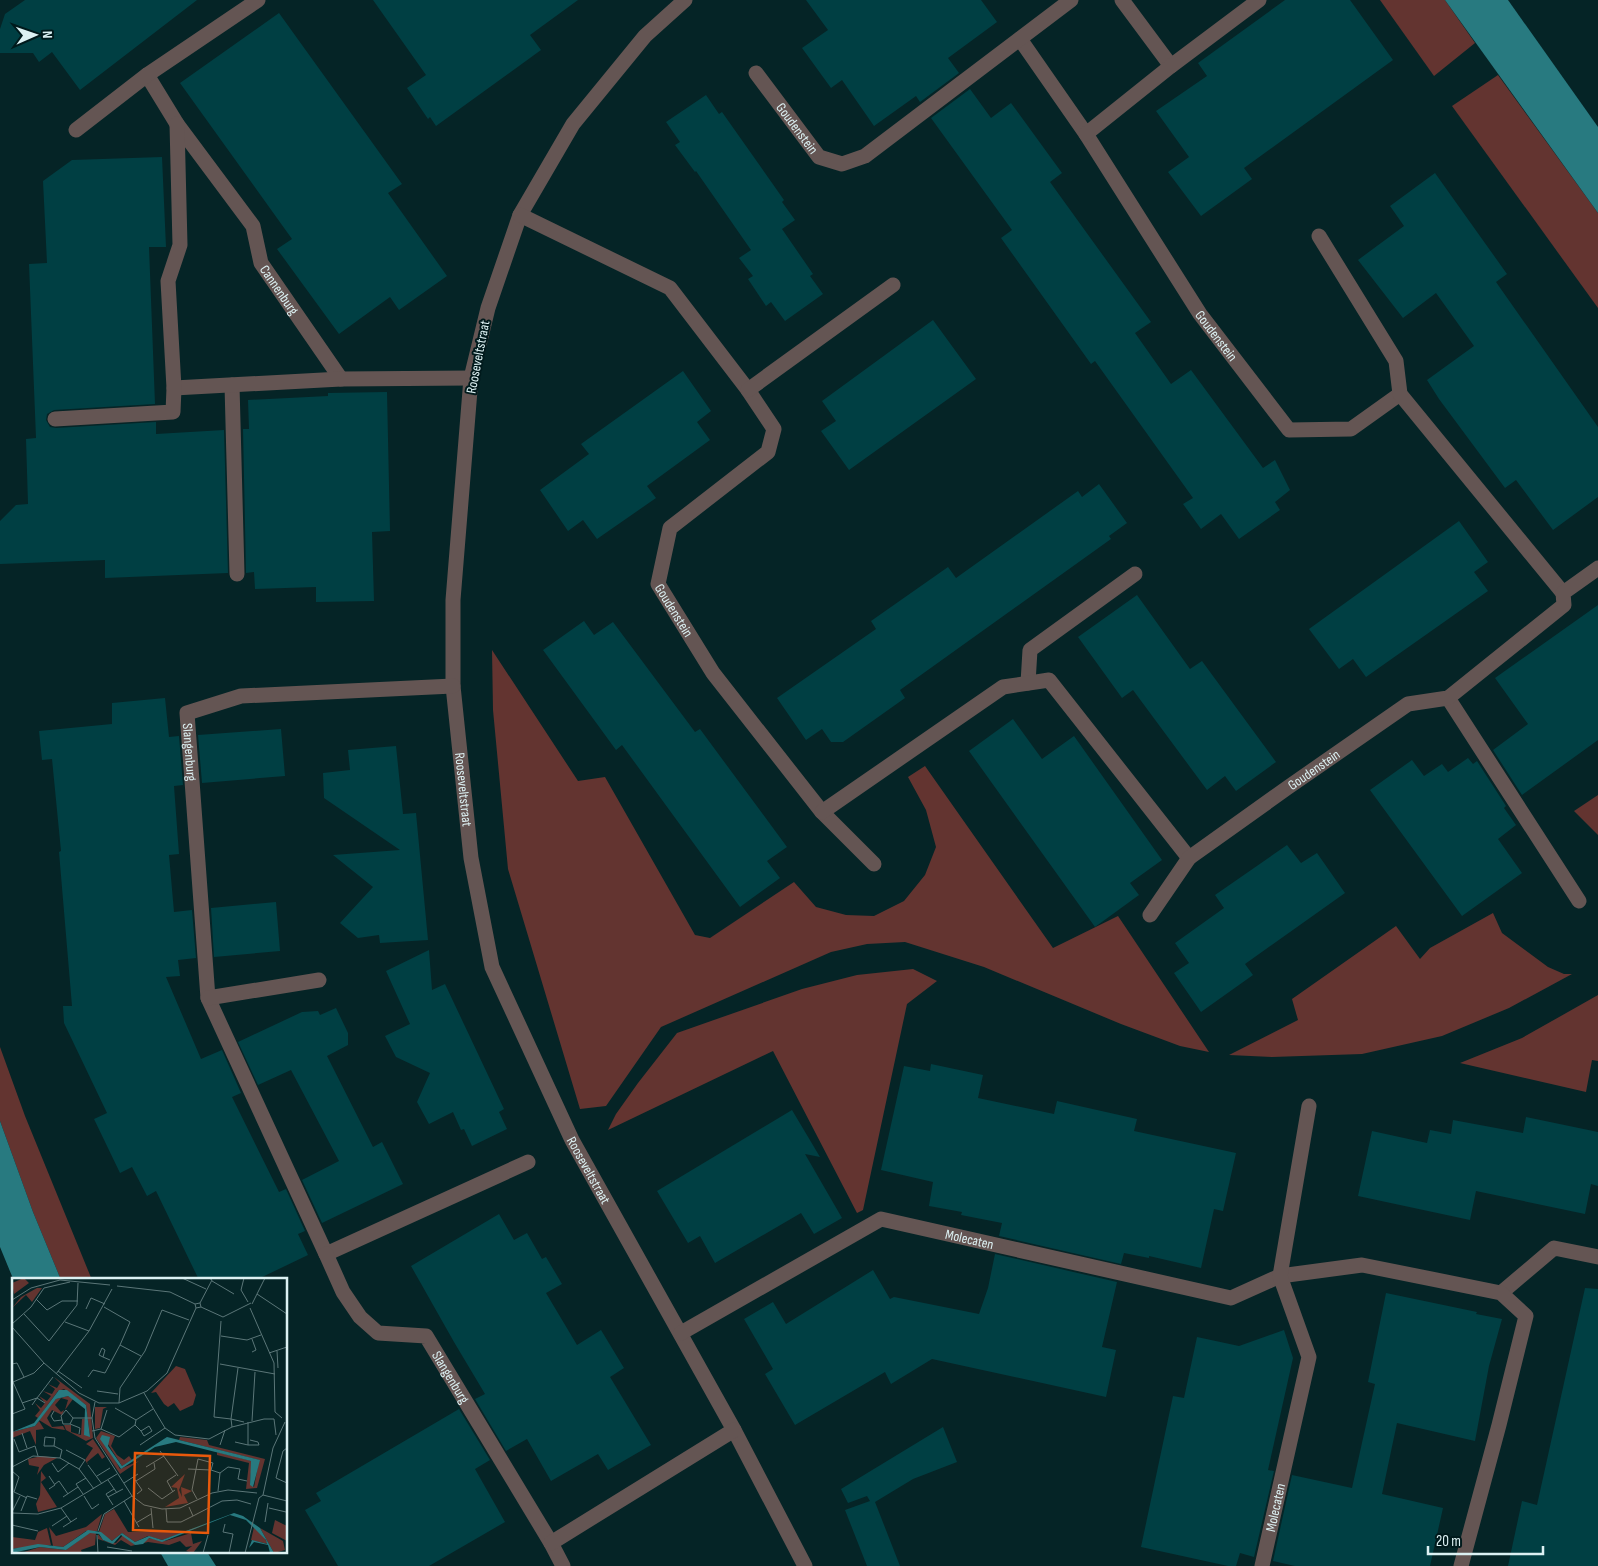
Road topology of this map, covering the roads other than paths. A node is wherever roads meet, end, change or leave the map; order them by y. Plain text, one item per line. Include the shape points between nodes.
1 (258, 0) edge
2 (685, 0) edge
3 (1071, 0) edge
4 (1122, 0) edge
5 (1259, 0) edge
6 (1020, 39) junction
7 (1170, 66) junction
8 (756, 74) dead end
9 (147, 75) junction
10 (178, 124) junction
11 (76, 130) dead end
12 (1086, 134) junction
13 (520, 215) junction
14 (1319, 236) dead end
15 (893, 284) dead end
16 (471, 378) junction
17 (341, 379) junction
18 (232, 385) junction
19 (174, 388) junction
20 (748, 390) junction
21 (1400, 394) junction
22 (54, 419) dead end
23 (1598, 568) edge
24 (236, 574) dead end
25 (1135, 574) dead end
26 (1563, 593) junction
27 (1028, 683) junction
28 (453, 686) junction
29 (1448, 698) junction
30 (822, 812) junction
31 (1189, 858) junction
32 (874, 864) dead end
33 (1579, 901) dead end
34 (1150, 915) dead end
35 (319, 980) dead end
36 (208, 998) junction
37 (1309, 1106) dead end
38 (528, 1162) dead end
39 (326, 1254) junction
40 (1598, 1257) edge
41 (1280, 1276) junction
42 (1501, 1294) junction
43 (681, 1334) junction
44 (734, 1430) junction
45 (552, 1543) junction
46 (563, 1566) edge
47 (805, 1566) edge
48 (1262, 1566) edge
49 (1461, 1566) edge

1 - 9 street
2 - 13 street, Rooseveltstraat via 645,36 573,124
3 - 6 street, Goudenstein
4 - 7 street
5 - 7 street
6 - 8 street, Goudenstein via 865,156 842,164 819,157
6 - 12 street, Goudenstein
7 - 12 street
9 - 10 street, Cannenburg
9 - 11 street
10 - 17 street, Cannenburg via 253,226 261,263
10 - 19 street via 180,245 168,281
12 - 21 street, Goudenstein via 1200,314 1289,430 1351,429
13 - 16 street, Rooseveltstraat via 488,308
13 - 20 street, Goudenstein via 670,288
14 - 21 street via 1396,362
15 - 20 street
16 - 17 street
16 - 28 street, Rooseveltstraat via 453,600
17 - 18 street
18 - 19 street
18 - 24 street
19 - 22 street via 174,412
20 - 30 street, Goudenstein via 774,429 768,452 670,528 658,584 713,673
21 - 26 street
23 - 26 street
25 - 27 street via 1030,650
26 - 29 street via 1564,605
27 - 30 street via 1003,687
27 - 31 street via 1049,680
28 - 36 street, Slangenburg via 241,696 187,713
28 - 43 street, Rooseveltstraat via 472,858 492,967 572,1140
29 - 31 street, Goudenstein via 1408,704
29 - 33 street
30 - 32 street, Goudenstein
31 - 34 street, Goudenstein
35 - 36 street
36 - 39 street, Slangenburg
37 - 41 street, Molecaten
38 - 39 street
39 - 45 street, Slangenburg via 343,1292 360,1317 378,1333 426,1336
40 - 42 street via 1554,1248
41 - 42 street, Molecaten via 1362,1265
41 - 43 street, Molecaten via 1231,1298 881,1219
41 - 48 street, Molecaten via 1309,1357
42 - 49 street, Molecaten via 1526,1316
43 - 44 street, Rooseveltstraat
44 - 45 street
44 - 47 street, Rooseveltstraat
45 - 46 street, Slangenburg

